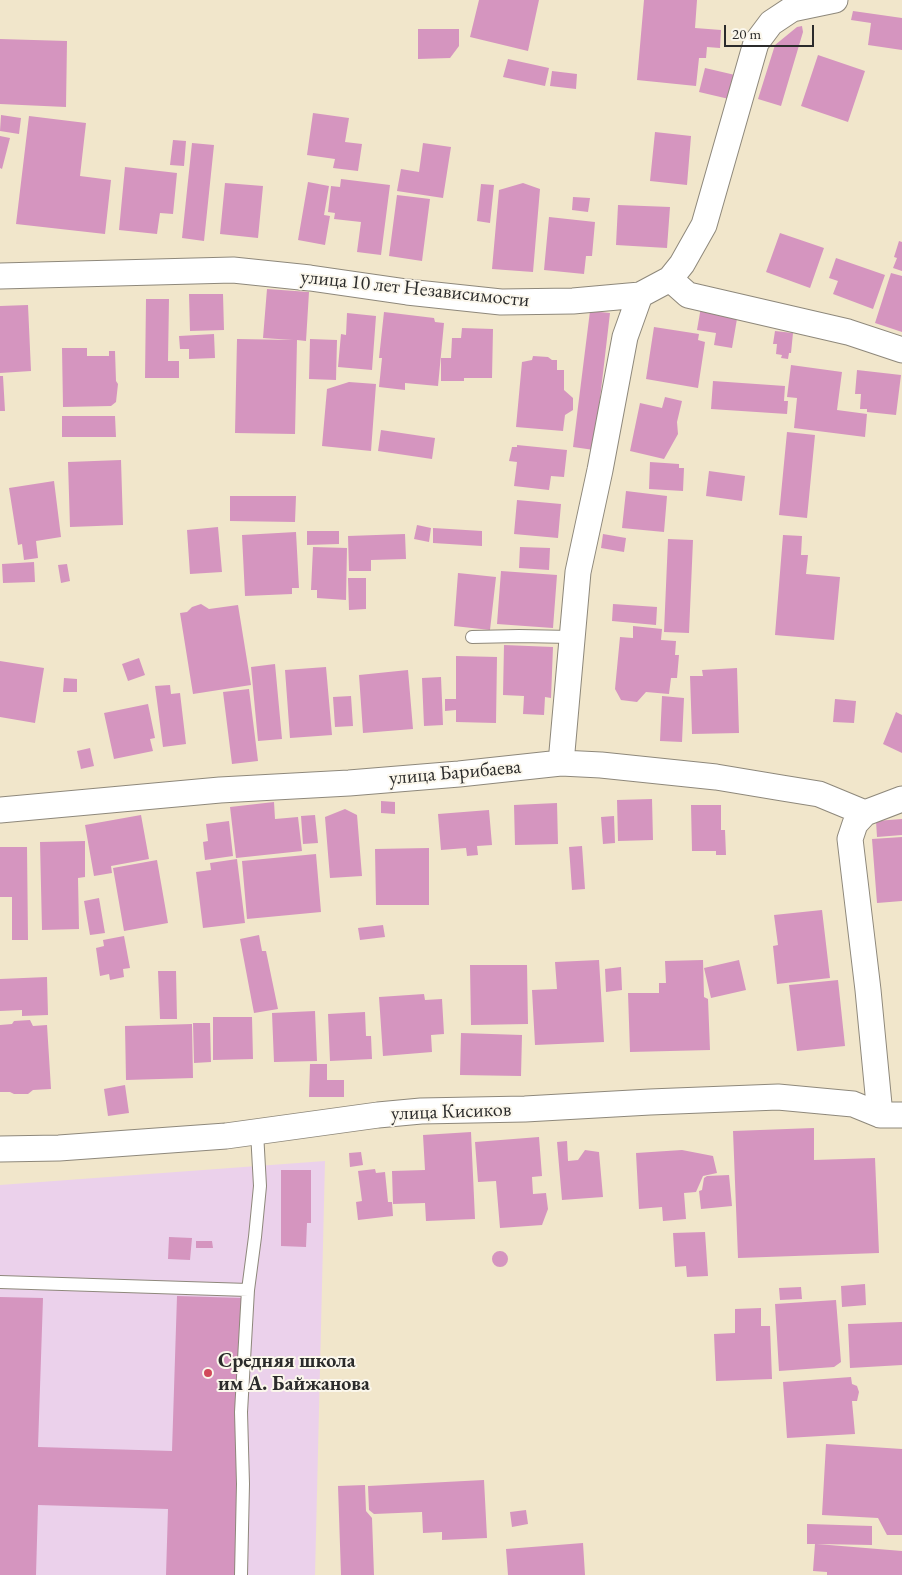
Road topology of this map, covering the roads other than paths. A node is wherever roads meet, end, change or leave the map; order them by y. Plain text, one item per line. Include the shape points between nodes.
1 (835, 0) edge
2 (0, 276) edge
3 (670, 279) junction
4 (640, 296) junction
5 (902, 350) edge
6 (472, 637) dead end
7 (572, 637) junction
8 (561, 763) junction
9 (819, 794) junction
10 (902, 799) edge
11 (0, 810) edge
12 (865, 813) junction
13 (850, 839) junction
14 (891, 1115) edge
15 (258, 1132) junction
16 (0, 1149) edge
17 (0, 1282) edge
18 (248, 1290) junction
19 (241, 1575) edge

1 - 3 street via 792,9 771,23 756,43 704,225
2 - 4 street, улица 10 лет Независимости via 233,270 501,302
3 - 4 street, улица 10 лет Независимости
3 - 5 street via 688,295 838,330
4 - 7 street via 625,337 578,572
6 - 7 lane
7 - 8 street
8 - 9 street, улица Барибаева via 716,777
8 - 11 street, улица Барибаева
9 - 12 street, улица Барибаева
9 - 13 street
10 - 12 street
12 - 13 street via 855,824
13 - 14 street via 868,990
14 - 15 street, улица Кисиков via 853,1104 778,1097 421,1111
15 - 16 street, улица Кисиков via 69,1147
15 - 18 lane via 260,1186
17 - 18 lane
18 - 19 lane via 242,1412

